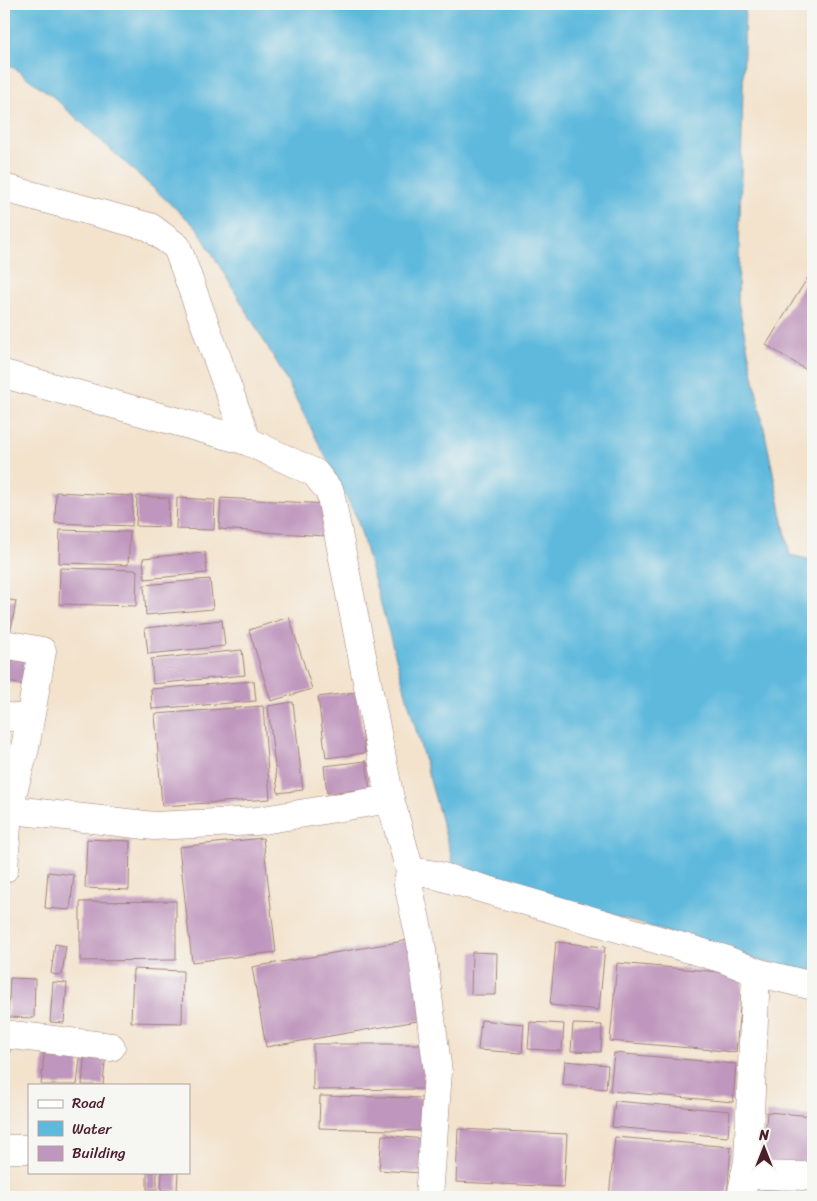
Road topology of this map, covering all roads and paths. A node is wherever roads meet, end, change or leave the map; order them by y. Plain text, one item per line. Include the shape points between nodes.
1 (4, 188) edge
2 (4, 374) edge
3 (247, 441) junction
4 (4, 644) edge
5 (16, 718) edge
6 (390, 799) junction
7 (6, 809) edge
8 (4, 869) edge
9 (410, 871) junction
10 (756, 972) junction
11 (813, 986) edge
12 (4, 1034) edge
13 (111, 1047) dead end
14 (4, 1149) edge
15 (28, 1150) edge
16 (813, 1176) edge
17 (743, 1186) edge
18 (429, 1197) edge

1 - 3 street via 150,227 177,248
2 - 3 street
3 - 6 street via 315,473 330,492
4 - 5 street via 42,651
5 - 7 street via 25,748
6 - 7 street via 257,821 154,826
6 - 9 street
7 - 8 street
9 - 10 street via 436,875 706,953
9 - 18 street via 408,884 421,943 438,1072
10 - 11 street
10 - 17 street via 748,1161
12 - 13 street
14 - 15 street
16 - 17 street

